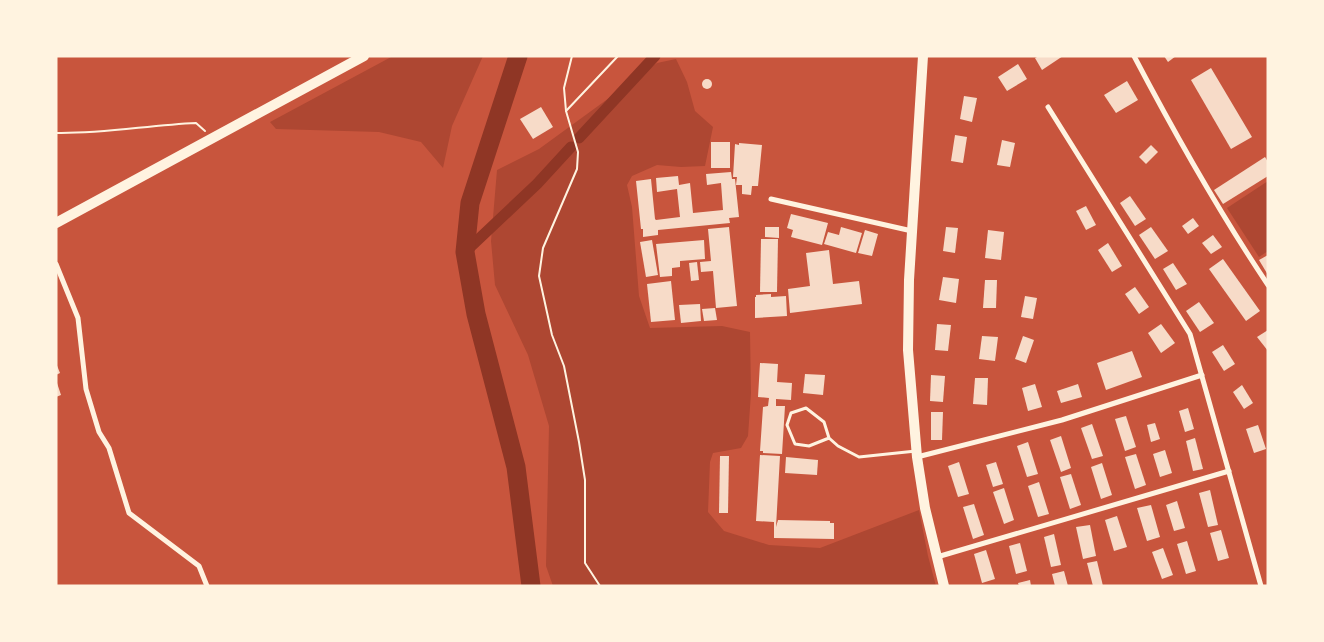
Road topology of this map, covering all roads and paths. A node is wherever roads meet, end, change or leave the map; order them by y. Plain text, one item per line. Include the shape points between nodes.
1 (364, 56) edge
2 (572, 56) edge
3 (618, 56) edge
4 (922, 56) edge
5 (1134, 56) edge
6 (1048, 107) dead end
7 (566, 111) junction
8 (56, 133) edge
9 (212, 138) junction
10 (771, 199) dead end
11 (56, 223) edge
12 (912, 231) junction
13 (56, 264) edge
14 (1268, 285) edge
15 (1202, 374) junction
16 (829, 438) junction
17 (917, 454) junction
18 (1229, 471) junction
19 (937, 557) junction
20 (207, 586) edge
21 (600, 586) edge
22 (944, 586) edge
23 (1262, 586) edge

1 - 9 main road
2 - 7 path via 564,88
3 - 7 path
4 - 12 main road
5 - 14 street via 1220,210
6 - 15 street via 1190,334
7 - 21 path via 578,152 577,169 543,248 539,276 552,335 564,366 579,442 585,480 586,563
8 - 9 path via 196,123
9 - 11 main road
10 - 12 street
12 - 17 main road via 908,350
13 - 20 street via 78,318 86,389 98,432 109,448 130,513 199,566
15 - 17 street via 1062,420
15 - 18 street
16 - 16 lane via 824,422 806,408 791,413 787,425 796,444 809,446
16 - 17 lane via 859,457
17 - 19 main road
18 - 19 street
18 - 23 street
19 - 22 main road

